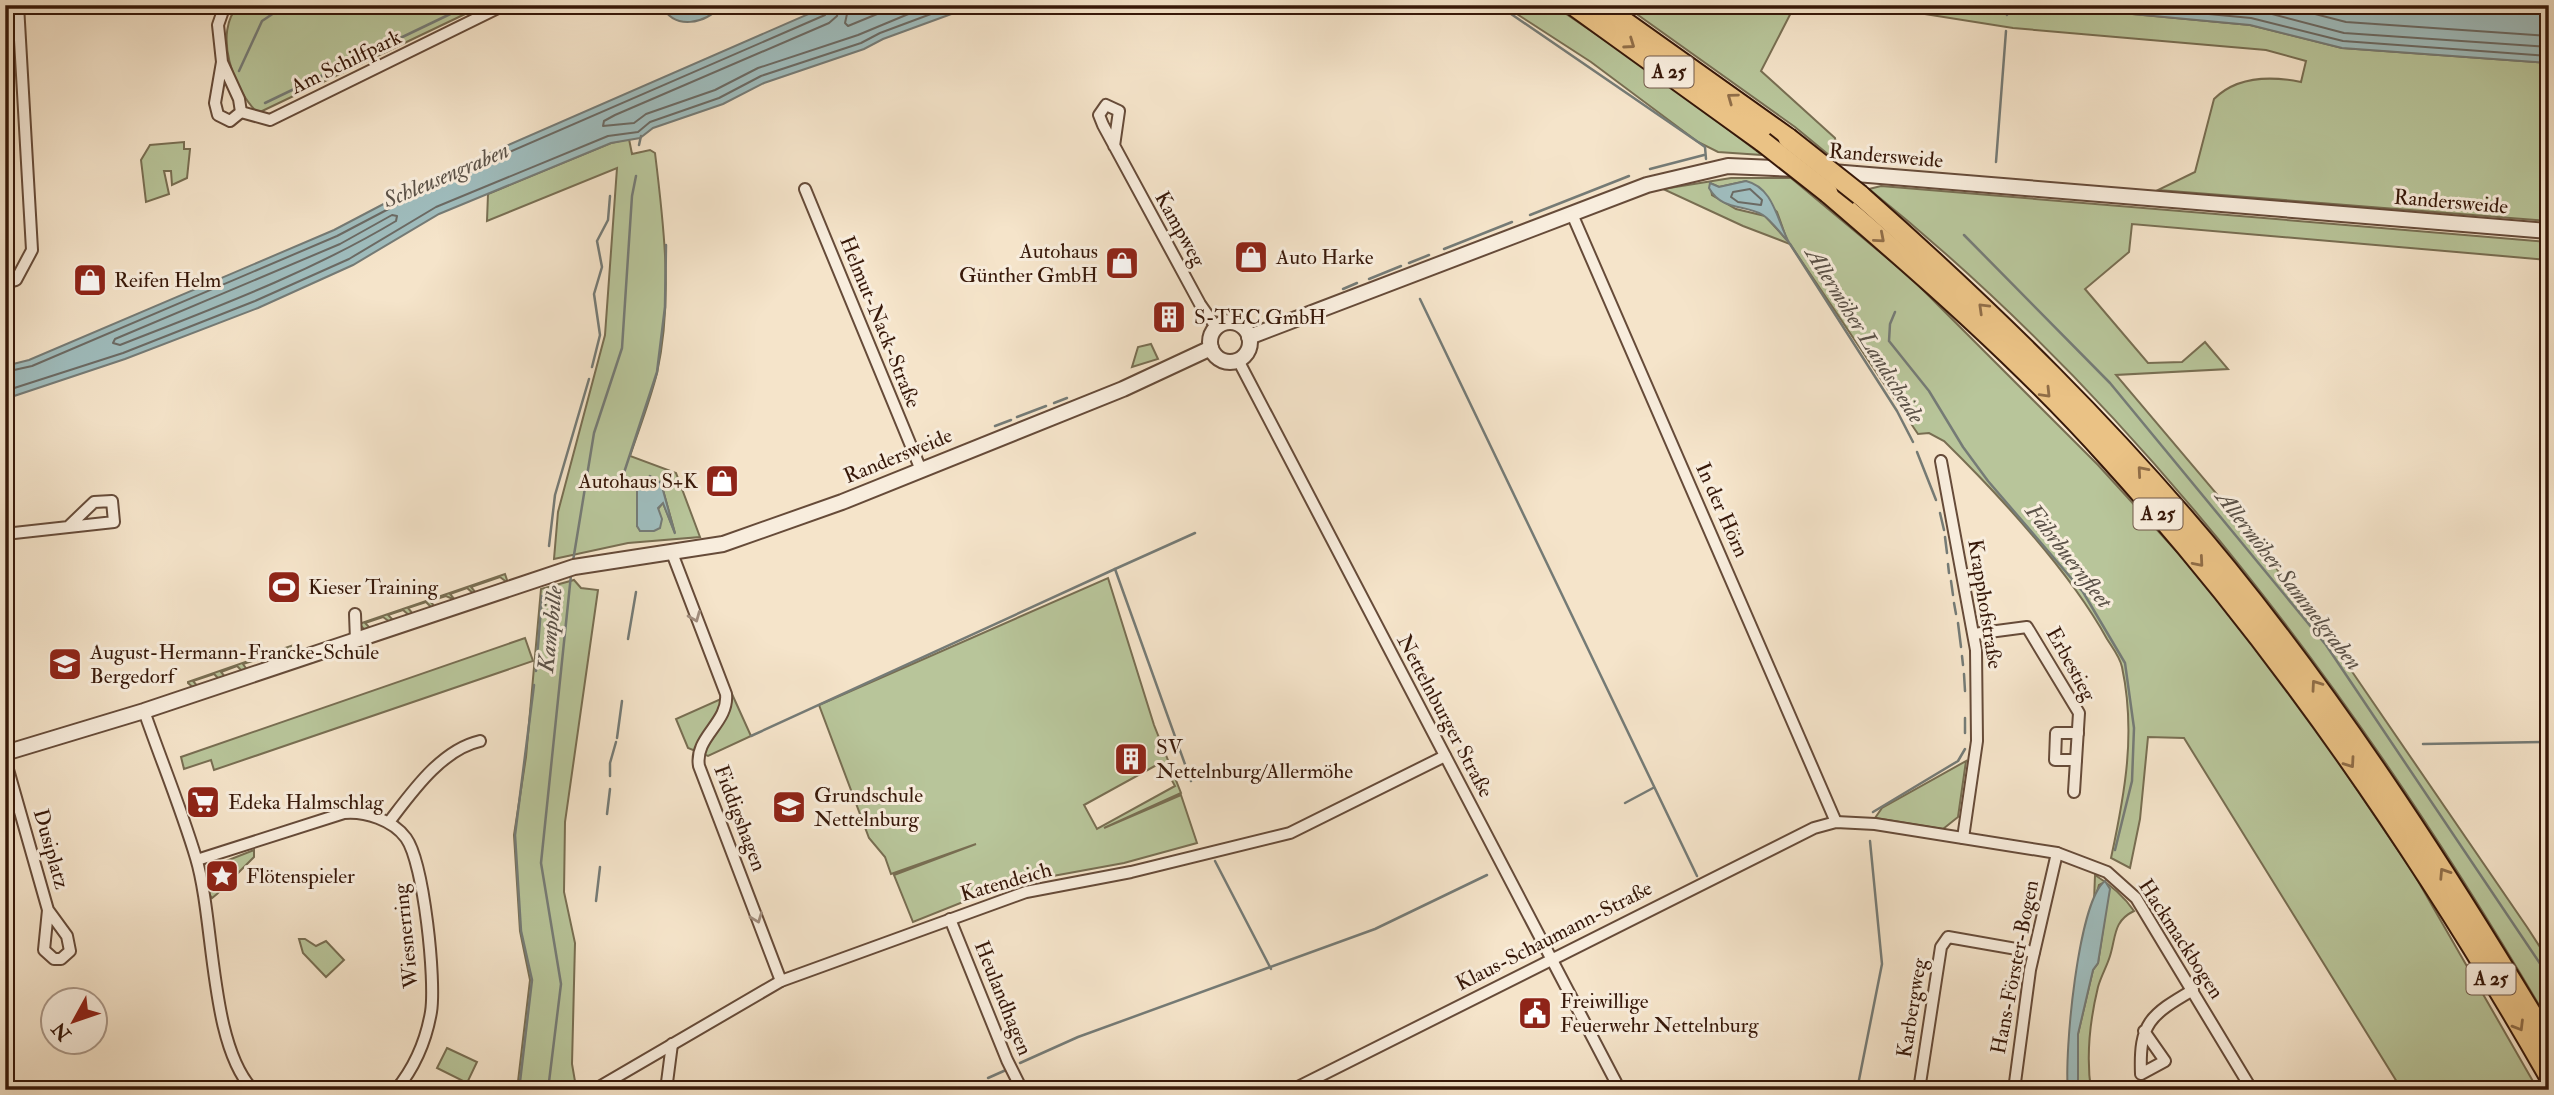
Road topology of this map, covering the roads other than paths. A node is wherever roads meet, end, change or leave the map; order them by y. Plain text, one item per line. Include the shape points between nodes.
1 (18, 5) edge
2 (225, 5) edge
3 (504, 5) edge
4 (1573, 5) edge
5 (1601, 5) edge
6 (222, 62) junction
7 (242, 112) junction
8 (1114, 146) dead end
9 (805, 189) dead end
10 (1572, 214) junction
11 (2549, 231) edge
12 (5, 283) edge
13 (1216, 327) junction
14 (1249, 337) junction
15 (1211, 348) junction
16 (1238, 360) junction
17 (1941, 461) dead end
18 (921, 470) junction
19 (69, 526) dead end
20 (5, 534) edge
21 (672, 553) junction
22 (355, 614) dead end
23 (1974, 634) junction
24 (356, 639) junction
25 (144, 711) junction
26 (2078, 733) junction
27 (480, 741) dead end
28 (5, 754) edge
29 (1444, 756) junction
30 (5, 759) edge
31 (2076, 760) junction
32 (2074, 792) dead end
33 (389, 822) junction
34 (1836, 822) junction
35 (1963, 838) junction
36 (2057, 853) junction
37 (197, 860) junction
38 (48, 910) dead end
39 (950, 919) junction
40 (2034, 952) junction
41 (1553, 958) junction
42 (781, 981) junction
43 (2193, 990) junction
44 (2144, 1031) dead end
45 (2549, 1043) edge
46 (671, 1044) junction
47 (2549, 1076) edge
48 (246, 1087) edge
49 (396, 1090) edge
50 (594, 1090) edge
51 (666, 1090) edge
52 (1022, 1090) edge
53 (1292, 1090) edge
54 (1620, 1090) edge
55 (1919, 1090) edge
56 (2014, 1090) edge
57 (2252, 1090) edge

1 - 12 street via 32,250 16,280
2 - 6 street, Am Schilfpark via 218,25
3 - 7 street, Am Schilfpark via 270,120
4 -> 47 highway, A 25, bridge via 1828,193 1918,270 2108,457 2213,578 2288,674 2398,833
45 -> 5 highway, A 25, bridge via 2412,824 2301,664 2226,568 2120,446 2023,345 1860,195
6 - 7 street, Am Schilfpark
6 - 7 street, Am Schilfpark via 215,110 230,121
8 - 13 street, Kampweg
9 - 18 street, Helmut-Nack-Straße
10 - 11 street, Randersweide via 1672,177 1746,165
10 - 14 street, Randersweide
10 - 34 street, In der Hörn
13 - 14 street via 1237,323
13 - 15 street
14 - 16 street via 1248,351
15 - 16 street via 1225,361
15 - 18 street, Randersweide via 1123,389
16 - 29 street, Nettelnburger Straße
17 - 23 street, Krapphofstraße
18 - 21 street, Randersweide via 723,544
19 - 20 street
21 - 24 street, Randersweide via 589,563
21 -> 42 street, Fiddigshagen via 726,694 723,715 699,751 699,766
22 - 24 street
23 - 26 street, Erbestieg via 2027,627 2079,713
23 - 35 street, Krapphofstraße via 1978,741
24 - 25 street, Randersweide
25 - 28 street, Randersweide
25 - 37 street
26 - 31 street, Erbestieg
26 - 31 street, Erbestieg via 2056,733 2056,760
27 - 33 street via 454,751
29 - 39 street, Katendeich via 1283,836 1027,892
29 - 41 street, Nettelnburger Straße
30 - 38 street, Dusiplatz
31 - 32 street, Erbestieg
33 - 37 street via 362,813 344,813
33 - 49 street, Wiesnerring via 406,838 417,862 432,990 420,1052
34 - 35 street, Hackmackbogen
34 - 41 street, Klaus-Schaumann-Straße via 1814,828
35 - 36 street, Hackmackbogen
36 - 40 street, Hans-Förster-Bogen
36 - 43 street, Hackmackbogen via 2092,865 2127,888
37 - 48 street via 229,1048
39 - 42 street, Katendeich
39 - 52 street, Heulandhagen
40 - 55 street, Karbergweg via 1948,937 1941,947
40 - 56 street, Hans-Förster-Bogen
41 - 53 street, Klaus-Schaumann-Straße
41 - 54 street, Nettelnburger Straße
42 - 46 street, Katendeich
43 - 44 street via 2154,1014
43 - 57 street, Hackmackbogen
46 - 50 street, Katendeich
46 - 51 street

